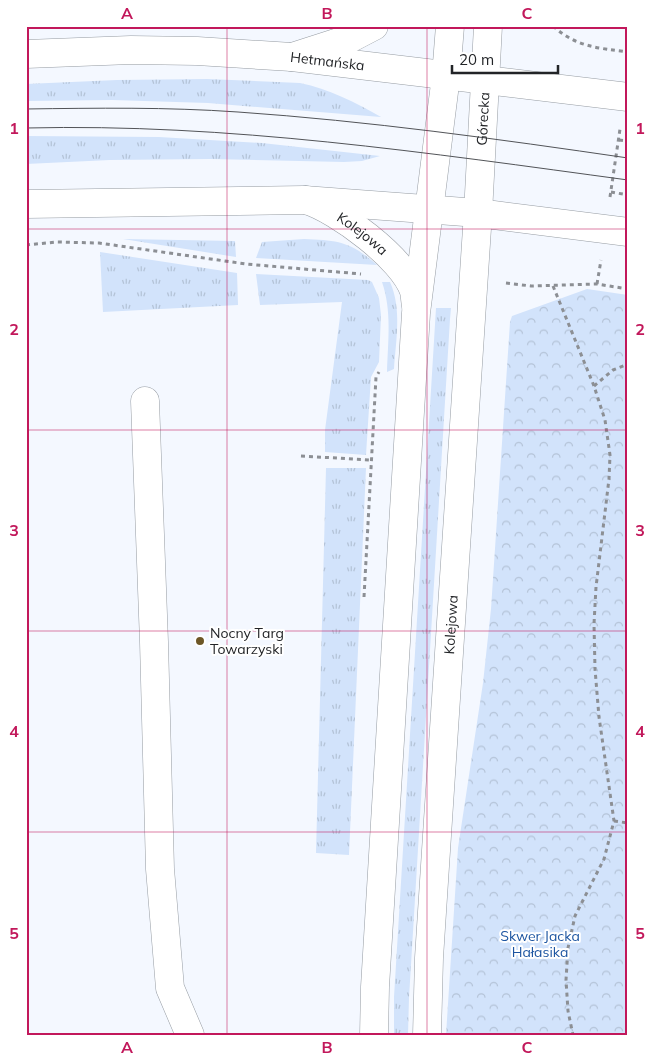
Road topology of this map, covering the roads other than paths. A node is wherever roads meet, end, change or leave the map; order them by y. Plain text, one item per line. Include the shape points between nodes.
1 (374, 26) edge
2 (450, 26) edge
3 (488, 26) edge
4 (26, 54) edge
5 (292, 57) junction
6 (446, 76) junction
7 (486, 80) junction
8 (626, 97) edge
9 (304, 200) junction
10 (26, 204) edge
11 (430, 209) junction
12 (478, 213) junction
13 (616, 231) edge
14 (416, 313) junction
15 (144, 401) dead end
16 (190, 1035) edge
17 (374, 1035) edge
18 (427, 1035) edge

1 - 5 street via 352,38
2 - 6 street
3 - 7 street, Górecka
4 - 5 street, Hetmańska via 131,50
5 - 6 street, Hetmańska
6 - 7 street, Hetmańska
6 - 11 street
7 - 8 street, Hetmańska
7 - 12 street, Górecka
9 - 10 street
9 - 11 street
9 - 14 street, Kolejowa via 319,204 339,216 388,256 414,291
11 - 12 street
11 - 14 street, Kolejowa
12 - 13 street
12 - 18 street, Kolejowa via 436,840
14 - 17 street, Kolejowa
15 - 16 street via 160,868 170,988

